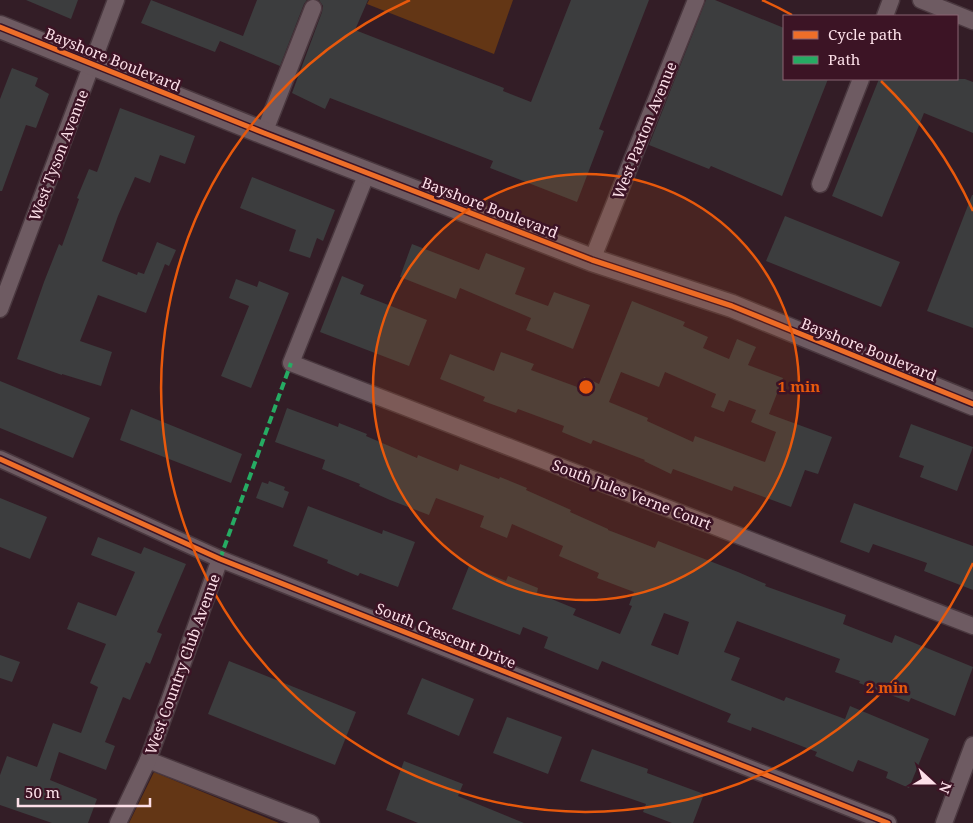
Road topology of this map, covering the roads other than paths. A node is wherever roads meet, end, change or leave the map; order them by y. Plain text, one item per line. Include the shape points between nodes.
1 (116, 0) edge
2 (696, 0) edge
3 (891, 0) edge
4 (921, 0) edge
5 (313, 8) dead end
6 (885, 15) edge
7 (973, 21) edge
8 (0, 27) edge
9 (92, 65) junction
10 (861, 80) edge
11 (264, 134) junction
12 (367, 173) junction
13 (820, 184) dead end
14 (592, 260) junction
15 (0, 309) edge
16 (973, 404) edge
17 (0, 459) edge
18 (220, 559) junction
19 (973, 626) edge
20 (973, 745) edge
21 (148, 760) junction
22 (118, 823) edge
23 (311, 823) edge
24 (888, 823) edge
25 (944, 823) edge

1 - 9 street, West Tyson Avenue
2 - 14 street, West Paxton Avenue
3 - 6 street
4 - 7 street
5 - 11 street
8 - 9 street, Bayshore Boulevard
9 - 11 street, Bayshore Boulevard
9 - 15 street, West Tyson Avenue
10 - 13 street
11 - 12 street, Bayshore Boulevard
12 - 14 street, Bayshore Boulevard
12 - 19 street, South Jules Verne Court via 291,363
14 - 16 street, Bayshore Boulevard via 732,306
17 - 18 street, South Crescent Drive
18 - 21 street, West Country Club Avenue
18 - 24 street, South Crescent Drive
20 - 25 street
21 - 22 street, West Country Club Avenue
21 - 23 street

